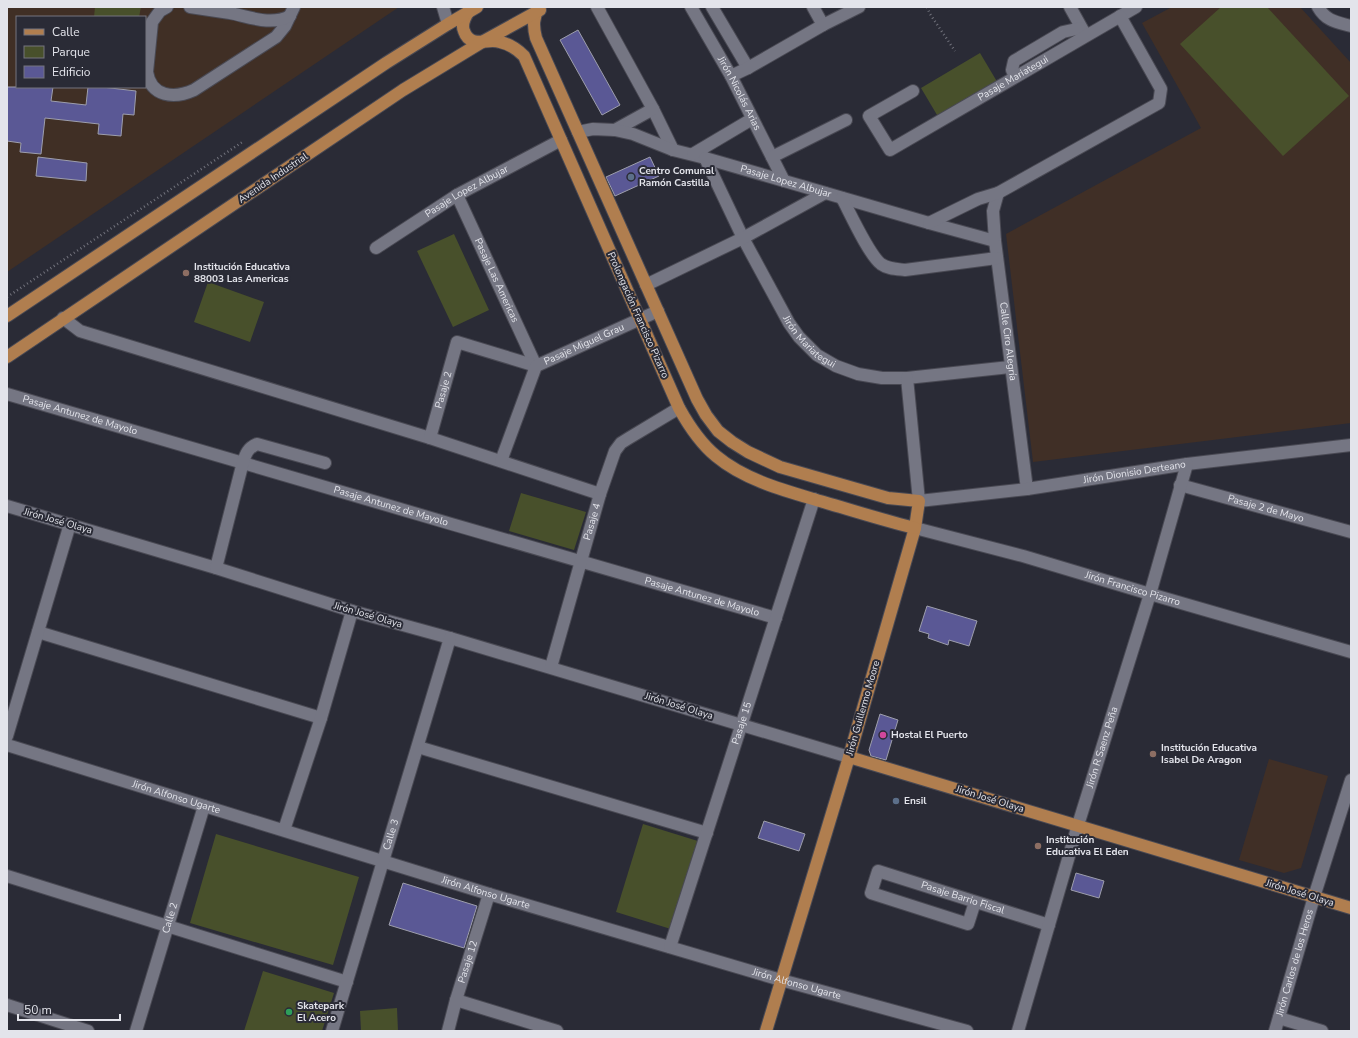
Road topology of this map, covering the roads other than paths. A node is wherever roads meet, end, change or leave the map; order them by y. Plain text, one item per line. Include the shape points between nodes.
1 (167, 7) edge
2 (190, 7) edge
3 (443, 7) edge
4 (597, 7) edge
5 (691, 7) edge
6 (712, 7) edge
7 (813, 7) edge
8 (859, 7) edge
9 (1070, 7) edge
10 (1136, 7) edge
11 (1318, 7) edge
12 (540, 8) edge
13 (473, 9) edge
14 (292, 11) edge
15 (841, 11) edge
16 (1120, 16) junction
17 (448, 24) junction
18 (823, 25) junction
19 (1351, 26) edge
20 (1083, 32) junction
21 (482, 42) junction
22 (748, 68) junction
23 (731, 76) junction
24 (913, 91) dead end
25 (653, 109) junction
26 (752, 119) junction
27 (846, 120) dead end
28 (615, 130) junction
29 (578, 132) junction
30 (561, 140) junction
31 (673, 150) junction
32 (699, 156) junction
33 (772, 157) junction
34 (784, 181) junction
35 (825, 193) junction
36 (998, 194) junction
37 (457, 195) junction
38 (842, 198) junction
39 (929, 223) junction
40 (743, 238) junction
41 (995, 241) junction
42 (376, 248) dead end
43 (997, 258) junction
44 (646, 286) junction
45 (658, 311) junction
46 (7, 316) edge
47 (64, 318) junction
48 (640, 319) junction
49 (7, 356) edge
50 (536, 366) junction
51 (1010, 367) junction
52 (907, 378) junction
53 (7, 394) edge
54 (679, 408) junction
55 (430, 438) junction
56 (1351, 445) edge
57 (501, 461) junction
58 (243, 462) junction
59 (325, 463) dead end
60 (1187, 464) junction
61 (1180, 485) junction
62 (1027, 489) junction
63 (600, 494) junction
64 (814, 499) junction
65 (919, 501) junction
66 (7, 506) edge
67 (70, 524) junction
68 (915, 528) junction
69 (1351, 532) edge
70 (581, 563) junction
71 (216, 568) junction
72 (1150, 594) junction
73 (352, 611) junction
74 (776, 618) junction
75 (38, 632) junction
76 (450, 638) junction
77 (1351, 652) edge
78 (551, 667) junction
79 (321, 718) junction
80 (742, 725) junction
81 (7, 736) edge
82 (7, 745) edge
83 (418, 747) junction
84 (849, 757) junction
85 (1351, 780) edge
86 (204, 806) junction
87 (1078, 825) junction
88 (284, 830) junction
89 (707, 833) junction
90 (383, 861) junction
91 (7, 876) edge
92 (490, 894) junction
93 (1314, 897) junction
94 (976, 902) junction
95 (1351, 908) edge
96 (1049, 925) junction
97 (168, 926) junction
98 (670, 947) junction
99 (781, 980) junction
100 (347, 982) junction
101 (456, 1000) junction
102 (7, 1005) edge
103 (1279, 1018) junction
104 (88, 1031) edge
105 (136, 1031) edge
106 (332, 1031) edge
107 (448, 1031) edge
108 (557, 1031) edge
109 (766, 1031) edge
110 (966, 1031) edge
111 (1018, 1031) edge
112 (1275, 1031) edge
113 (1322, 1031) edge

1 - 14 street via 160,11 152,22 147,72 154,88 172,95 194,90 258,50 281,32
2 - 14 street via 277,21
3 - 17 street
4 - 25 street
5 - 23 street, Jirón Nicolás Arias
6 - 22 street, Jirón Nicolás Arias
7 - 18 street
8 - 15 street
9 - 20 street
10 - 16 street, Pasaje Mariategui
11 - 19 street via 1331,21
12 - 21 main road, Avenida Industrial
12 - 29 main road, Prolongación Francisco Pizarro via 534,20 536,38
13 - 17 main road
13 - 21 main road, Prolongación Francisco Pizarro via 464,20 463,30 472,41
15 - 18 street
16 - 20 street, Pasaje Mariategui
16 - 36 street via 1161,89 1159,103
17 - 46 main road
18 - 22 street
20 - 24 street, Pasaje Mariategui via 1015,76 890,150 869,116
21 - 30 main road, Prolongación Francisco Pizarro via 498,41 508,44 524,56
21 - 47 main road, Avenida Industrial via 403,90
22 - 23 street
23 - 26 street, Jirón Nicolás Arias
25 - 28 street
25 - 31 street
26 - 32 street
26 - 33 street, Jirón Nicolás Arias
27 - 33 street
28 - 29 street, Pasaje Lopez Albujar via 593,129
28 - 31 street, Pasaje Lopez Albujar via 633,134
29 - 44 main road, Prolongación Francisco Pizarro
30 - 37 street, Pasaje Lopez Albujar
30 - 48 main road, Prolongación Francisco Pizarro
31 - 32 street, Pasaje Lopez Albujar
32 - 34 street, Pasaje Lopez Albujar
32 - 40 street, Jirón Mariategui
33 - 34 street, Jirón Nicolás Arias
34 - 35 street, Pasaje Lopez Albujar
35 - 38 street, Pasaje Lopez Albujar
35 - 40 street
36 - 39 street via 978,199
36 - 41 street, Calle Ciro Alegría via 993,211
37 - 42 street, Pasaje Lopez Albujar
37 - 50 street, Pasaje Las Americas
38 - 39 street, Pasaje Lopez Albujar
38 - 43 street via 872,254 880,264 891,269 905,270
39 - 41 street, Pasaje Lopez Albujar
40 - 44 street
40 - 52 street, Jirón Mariategui via 789,323 817,355 858,374 882,378
41 - 43 street, Calle Ciro Alegría
43 - 51 street, Calle Ciro Alegría
44 - 45 main road, Prolongación Francisco Pizarro
45 - 48 street, Pasaje Miguel Grau
45 - 65 main road, Prolongación Francisco Pizarro via 706,415 718,431 732,442 780,467 888,498
47 - 49 main road, Avenida Industrial
47 - 55 street via 80,331
48 - 50 street, Pasaje Miguel Grau
48 - 54 main road, Prolongación Francisco Pizarro
50 - 55 street, Pasaje 2 via 457,342
50 - 57 street, Pasaje Miguel Grau
51 - 52 street, Jirón Mariategui
51 - 62 street, Calle Ciro Alegría
52 - 65 street, Jirón Guillermo Moore
53 - 58 street, Pasaje Antunez de Mayolo
54 - 63 street, Pasaje 4 via 621,443 615,451
54 - 64 main road, Prolongación Francisco Pizarro via 700,440 736,471 774,487
55 - 57 street
56 - 60 street, Jirón Dionisio Derteano
57 - 63 street
58 - 59 street via 248,450 257,444
58 - 70 street, Pasaje Antunez de Mayolo
58 - 71 street
60 - 61 street, Jirón R Saenz Peña
60 - 62 street, Jirón Dionisio Derteano
61 - 69 street, Pasaje 2 de Mayo
61 - 72 street, Jirón R Saenz Peña
62 - 65 street, Jirón Dionisio Derteano
63 - 70 street, Pasaje 4
64 - 68 main road, Prolongación Francisco Pizarro
64 - 74 street, Pasaje 15
65 - 68 main road, Jirón Guillermo Moore
66 - 67 street, Jirón José Olaya
67 - 71 street, Jirón José Olaya
67 - 75 street
68 - 72 street, Jirón Francisco Pizarro via 1023,556
68 - 84 main road, Jirón Guillermo Moore
70 - 74 street, Pasaje Antunez de Mayolo
70 - 78 street, Pasaje 4
71 - 73 street, Jirón José Olaya
72 - 77 street, Jirón Francisco Pizarro
72 - 87 street, Jirón R Saenz Peña
73 - 76 street, Jirón José Olaya
73 - 79 street
74 - 80 street, Pasaje 15
75 - 79 street
75 - 81 street
76 - 78 street, Jirón José Olaya
76 - 83 street, Calle 3
78 - 80 street, Jirón José Olaya
79 - 88 street
80 - 84 street, Jirón José Olaya
80 - 89 street, Pasaje 15
82 - 86 street, Jirón Alfonso Ugarte
83 - 89 street
83 - 90 street, Calle 3
84 - 87 main road, Jirón José Olaya
84 - 99 main road, Jirón Guillermo Moore
85 - 93 street, Jirón Carlos de los Heros
86 - 88 street, Jirón Alfonso Ugarte
86 - 97 street, Calle 2
87 - 93 main road, Jirón José Olaya
87 - 96 street, Jirón R Saenz Peña
88 - 90 street, Jirón Alfonso Ugarte
89 - 98 street, Pasaje 15
90 - 92 street, Jirón Alfonso Ugarte
90 - 100 street, Calle 3
91 - 97 street
92 - 98 street, Jirón Alfonso Ugarte
92 - 101 street, Pasaje 12
93 - 95 main road, Jirón José Olaya
93 - 103 street, Jirón Carlos de los Heros
94 - 94 street, Pasaje Barrio Fiscal via 968,924 871,893 878,871
94 - 96 street, Pasaje Barrio Fiscal
96 - 111 street, Jirón R Saenz Peña
97 - 100 street
97 - 105 street, Calle 2
98 - 99 street, Jirón Alfonso Ugarte
99 - 109 main road, Jirón Guillermo Moore
99 - 110 street, Jirón Alfonso Ugarte
100 - 106 street, Calle 3
101 - 107 street, Pasaje 12
101 - 108 street
102 - 104 street
103 - 112 street, Jirón Carlos de los Heros
103 - 113 street

